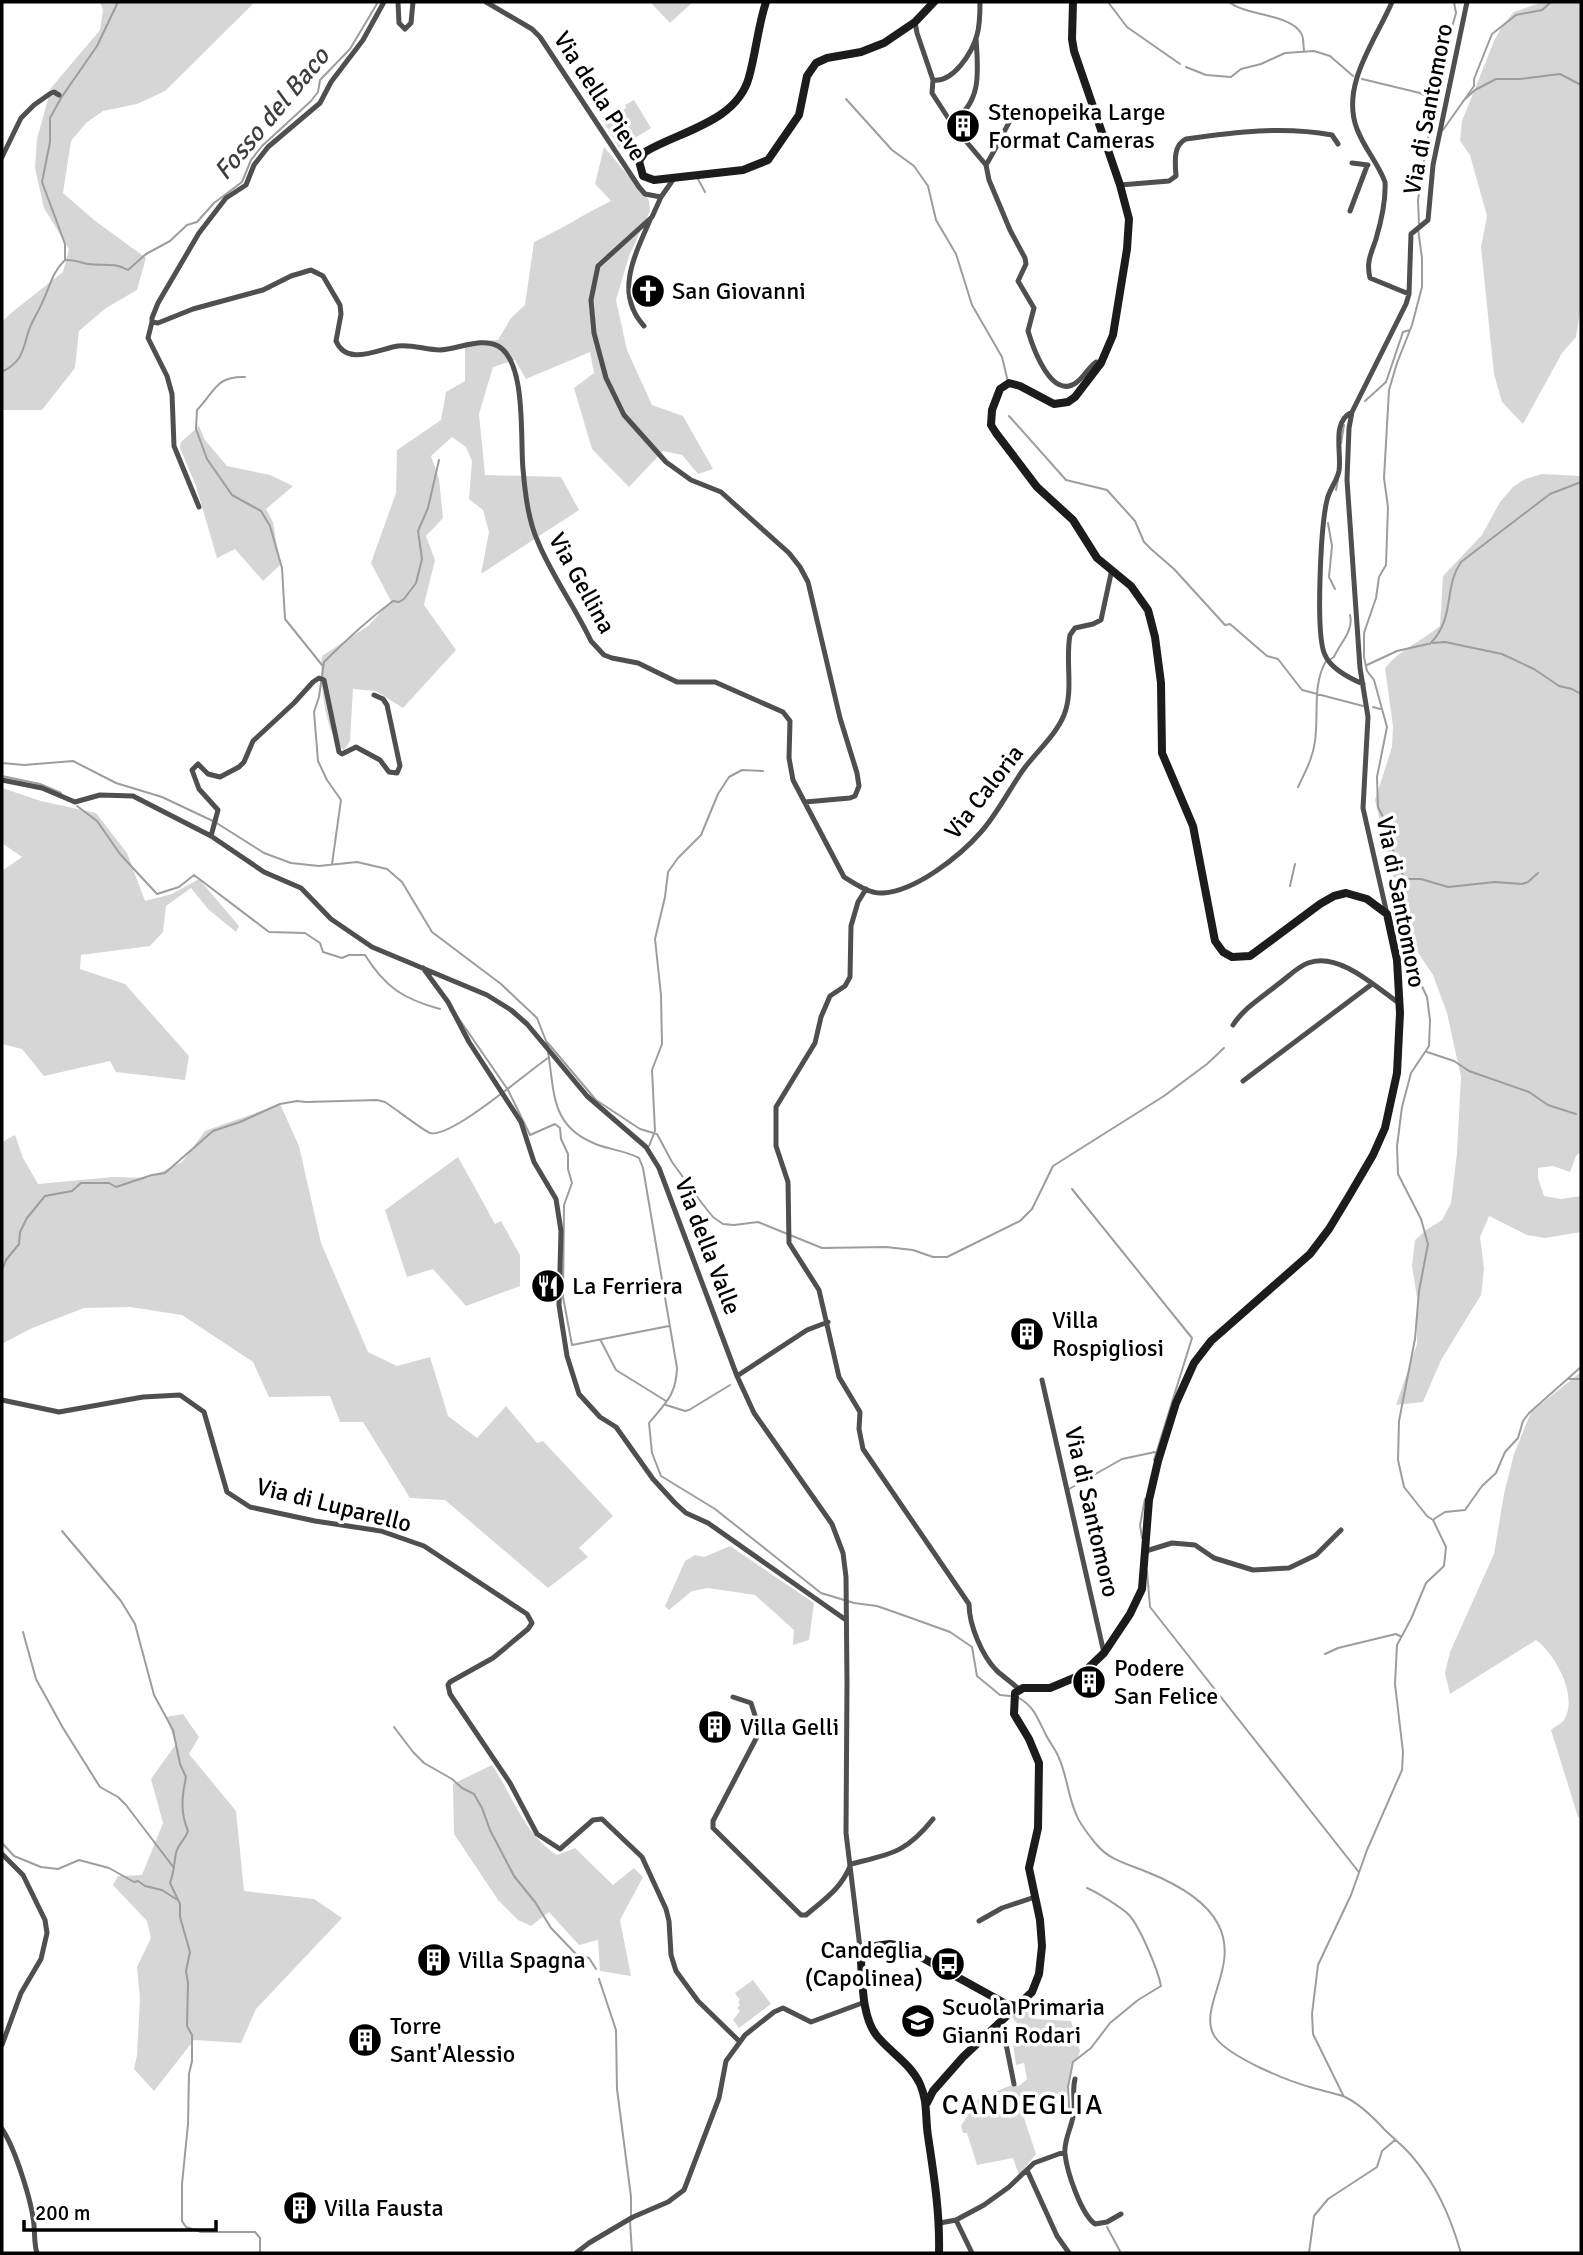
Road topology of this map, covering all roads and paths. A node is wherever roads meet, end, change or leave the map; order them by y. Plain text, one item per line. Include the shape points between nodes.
1 (384, 2) edge
2 (398, 2) edge
3 (413, 2) edge
4 (486, 2) edge
5 (766, 2) edge
6 (934, 2) edge
7 (980, 2) edge
8 (1073, 2) edge
9 (1392, 2) edge
10 (1467, 2) edge
11 (915, 22) junction
12 (976, 38) junction
13 (933, 79) junction
14 (59, 95) dead end
15 (1012, 117) dead end
16 (951, 122) junction
17 (1338, 144) dead end
18 (2, 157) edge
19 (1374, 162) junction
20 (1352, 163) dead end
21 (986, 165) junction
22 (1367, 166) junction
23 (675, 177) junction
24 (1120, 185) junction
25 (661, 197) junction
26 (1350, 211) dead end
27 (652, 217) junction
28 (1409, 294) junction
29 (152, 322) junction
30 (644, 326) dead end
31 (1101, 363) junction
32 (1352, 412) junction
33 (199, 507) dead end
34 (1112, 569) junction
35 (1363, 684) junction
36 (374, 695) dead end
37 (2, 780) edge
38 (805, 802) junction
39 (212, 834) junction
40 (866, 889) junction
41 (1387, 914) junction
42 (423, 968) junction
43 (1371, 984) junction
44 (1400, 1004) junction
45 (1233, 1026) dead end
46 (1243, 1082) dead end
47 (828, 1322) junction
48 (737, 1376) junction
49 (1042, 1380) dead end
50 (2, 1400) edge
51 (1340, 1530) dead end
52 (1146, 1551) junction
53 (846, 1620) junction
54 (1104, 1653) junction
55 (1015, 1696) junction
56 (733, 1697) dead end
57 (933, 1819) dead end
58 (2, 1854) edge
59 (851, 1864) junction
60 (1035, 1898) junction
61 (979, 1921) dead end
62 (860, 1948) junction
63 (865, 2001) junction
64 (1006, 2004) junction
65 (1017, 2006) junction
66 (1004, 2016) junction
67 (739, 2040) junction
68 (2, 2045) edge
69 (1075, 2079) dead end
70 (1014, 2084) dead end
71 (927, 2103) junction
72 (2, 2129) edge
73 (1064, 2152) junction
74 (1027, 2170) junction
75 (1121, 2214) dead end
76 (956, 2220) junction
77 (940, 2223) junction
78 (37, 2253) edge
79 (576, 2253) edge
80 (939, 2253) edge
81 (972, 2253) edge
82 (1069, 2253) edge

1 - 29 street via 320,103 268,147 246,185 226,198 199,233 158,303
2 - 3 street via 399,23 405,29 411,23
4 - 25 street, Via della Pieve via 540,37 639,187 645,194
5 - 23 main road via 749,77 737,99 712,119 642,155 643,176 654,180
6 - 11 main road
7 - 12 street
8 - 24 main road via 1074,51
9 - 19 street via 1357,78 1352,107 1356,129
10 - 28 street, Via di Santomoro via 1433,165 1428,220 1410,238
11 - 13 street
11 - 23 main road via 884,43 817,63 807,76 799,115 768,160 743,170
12 - 13 street via 952,75
12 - 16 street via 979,80 971,103
13 - 16 street via 931,92
14 - 18 street via 51,93 27,111
15 - 21 street
16 - 21 street
17 - 24 street via 1332,135 1304,130 1261,129 1186,139 1177,148 1175,176 1169,181
19 - 22 street
19 - 28 street via 1386,191 1368,256 1368,273 1372,281
20 - 22 street
21 - 31 street via 1025,258 1018,281 1034,308 1028,331 1049,377 1054,384 1069,386 1096,362
22 - 26 street
23 - 25 street, Via della Pieve
24 - 31 main road via 1129,231 1113,335
25 - 27 street
27 - 30 street via 631,263 628,284 630,304
27 - 38 street via 598,266 591,300 603,367 624,415 666,462 691,480 721,492 789,553 808,582 859,786 850,798
28 - 32 street, Via di Santomoro
29 - 33 street via 148,338 172,394 174,446
29 - 38 street, Via Gellina via 249,295 311,270 323,276 334,292 341,314 336,341 347,353 364,355 401,346 498,346 512,364 520,394 523,468 534,533 597,649 677,682 715,682 783,712 790,721 793,780
31 - 34 main road via 1075,397 1060,404 1014,383 1004,385 991,418 996,433 1024,472 1073,520 1097,558
32 - 35 street, Via di Santomoro via 1347,480
32 - 35 street, Via di Santomoro via 1342,422 1339,471 1326,501 1320,611 1324,654 1333,666
34 - 40 street, Via Caloria via 1101,620 1075,628 1070,635 1068,703 1063,718 982,831 952,860 906,887 883,893
34 - 41 main road via 1141,599 1152,624 1161,683 1162,753 1193,826 1218,946 1231,957 1250,956 1320,904 1346,893 1367,899
35 - 41 street, Via di Santomoro via 1367,717 1363,808
36 - 39 street via 387,705 400,766 397,773 356,747 339,752 324,681 319,678 253,741 239,767 220,777 195,765 196,783 218,810
37 - 39 street, Via della Valle via 43,788 75,802 100,794 133,796
38 - 40 street via 844,877
39 - 42 street, Via della Valle via 258,868 301,888 331,919 372,947
40 - 47 street via 850,926 850,977 830,996 815,1043 776,1107 776,1146 788,1182 789,1243 819,1290
41 - 44 main road, Via di Santomoro
42 - 48 street, Via della Valle via 511,1010 594,1105 650,1152 660,1168
42 - 53 street via 521,1122 534,1162 556,1199 561,1231 559,1305 579,1394 616,1427 653,1479 686,1513
43 - 44 street
43 - 45 street via 1338,962 1311,962 1245,1010
43 - 46 street
44 - 52 main road, Via di Santomoro via 1397,1073 1378,1145 1310,1254 1211,1341 1194,1363 1158,1461 1149,1500
47 - 48 street via 807,1330
47 - 55 street via 839,1377 860,1412 863,1449 969,1604 969,1618 989,1660
48 - 53 street, Via della Valle via 760,1423 836,1533 844,1561
49 - 54 street, Via di Santomoro
50 - 67 street, Via di Luparello via 59,1412 180,1395 204,1412 227,1492 250,1507 380,1531 424,1546 527,1614 532,1620 528,1629 494,1658 450,1682 450,1694 510,1783 537,1834 561,1849 593,1820 602,1819 637,1852 666,1909 676,1971 698,2001
51 - 52 street, Via di Santomoro via 1316,1555 1289,1568 1253,1570 1214,1558 1195,1545 1172,1543
52 - 54 main road, Via di Santomoro via 1137,1602
53 - 59 street, Via della Valle via 846,1833
54 - 55 main road, Via di Santomoro via 1069,1681
55 - 60 main road via 1016,1718 1039,1763 1038,1828 1029,1868
56 - 59 street via 751,1703 760,1731 713,1828 801,1915 838,1889
57 - 59 street via 903,1849
58 - 68 street via 23,1875 47,1933 41,1959 21,1993
59 - 62 street, Via della Valle
60 - 61 street
60 - 65 main road via 1042,1946 1039,1974 1032,1992
62 - 63 main road
62 - 64 main road via 901,1946
63 - 67 street via 811,2022 780,2009
63 - 71 main road via 873,2030 913,2071
64 - 65 main road
64 - 66 main road
65 - 66 main road
66 - 70 street
66 - 71 main road via 943,2079
67 - 79 street via 726,2061 719,2098 684,2190
69 - 73 street via 1074,2115
71 - 77 main road
72 - 78 street via 31,2210
73 - 74 street via 1039,2160
73 - 75 street via 1090,2220 1098,2225
74 - 76 street via 996,2198
74 - 82 street
76 - 77 street
76 - 81 street
77 - 80 main road

